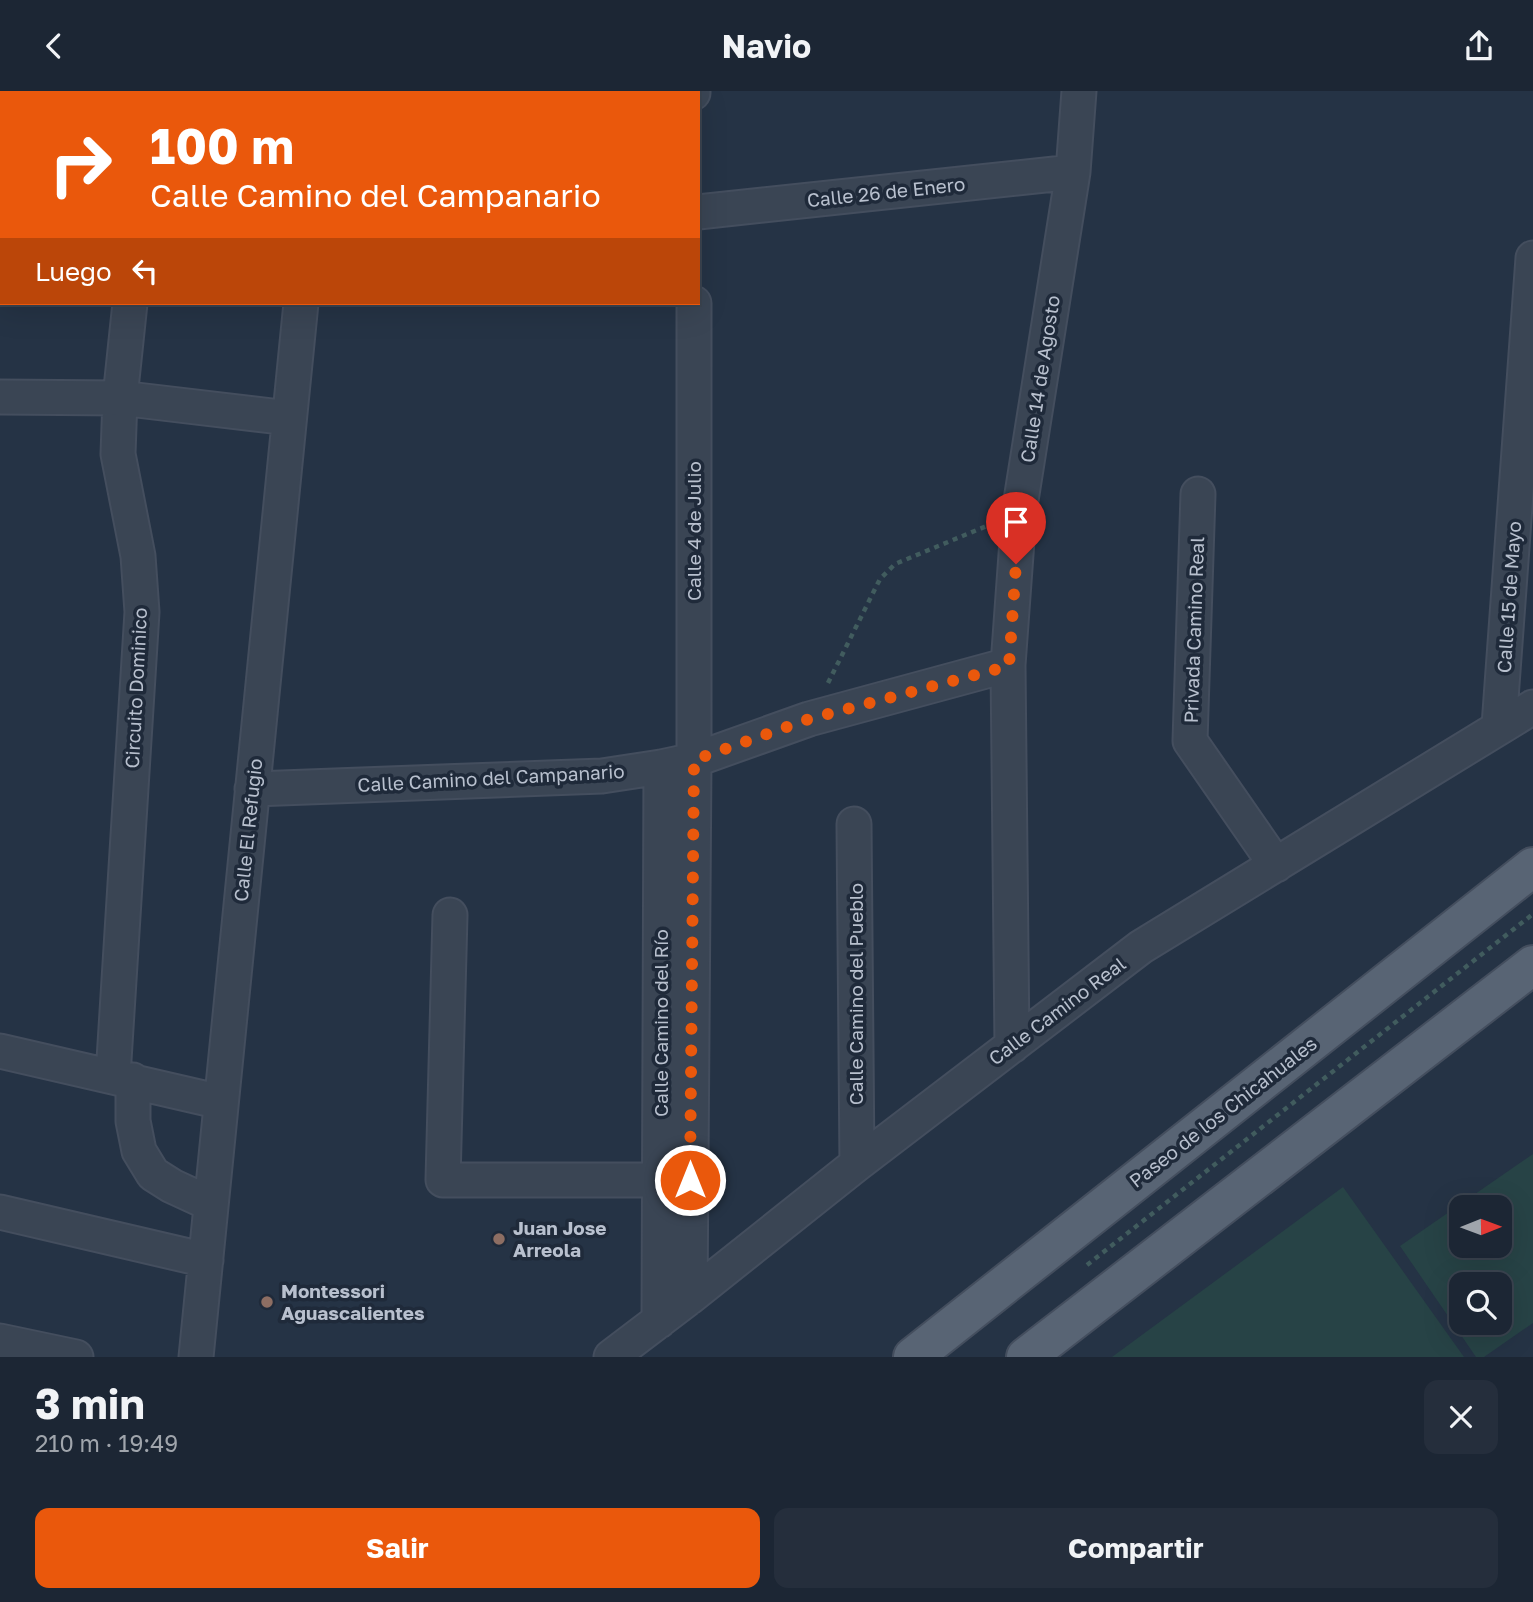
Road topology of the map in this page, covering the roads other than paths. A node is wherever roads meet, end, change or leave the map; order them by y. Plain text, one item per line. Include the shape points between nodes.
1 (1079, 91) edge
2 (1073, 172) junction
3 (700, 212) edge
4 (1533, 258) edge
5 (130, 305) edge
6 (301, 305) edge
7 (694, 305) edge
8 (0, 397) edge
9 (120, 398) junction
10 (289, 418) junction
11 (1198, 494) dead end
12 (1009, 666) junction
13 (1533, 707) edge
14 (1499, 726) junction
15 (694, 760) junction
16 (661, 767) junction
17 (252, 789) junction
18 (854, 824) dead end
19 (1276, 865) junction
20 (1533, 867) edge
21 (450, 915) dead end
22 (1533, 965) edge
23 (1012, 1047) junction
24 (0, 1051) edge
25 (123, 1078) junction
26 (221, 1102) junction
27 (857, 1164) junction
28 (675, 1180) junction
29 (211, 1204) junction
30 (0, 1212) edge
31 (205, 1260) junction
32 (1026, 1268) junction
33 (690, 1297) junction
34 (659, 1321) junction
35 (0, 1341) edge
36 (76, 1357) edge
37 (196, 1357) edge
38 (611, 1357) edge
39 (914, 1357) edge
40 (947, 1357) edge
41 (1026, 1357) edge

1 - 2 street, Calle 14 de Agosto
2 - 3 street, Calle 26 de Enero
2 - 12 street, Calle 14 de Agosto via 1019,513
4 - 14 street, Calle 15 de Mayo
5 - 9 street, Circuito Dominico
6 - 10 street, Calle El Refugio
7 - 15 street, Calle 4 de Julio
8 - 9 street
9 - 10 street
9 - 25 street, Circuito Dominico via 118,454 138,556 142,612
10 - 17 street, Calle El Refugio
11 - 19 street, Privada Camino Real via 1190,741
12 - 15 street, Calle Camino del Campanario via 809,719
12 - 23 street, Calle 14 de Agosto
13 - 14 street, Calle Camino Real
14 - 19 street, Calle Camino Real
15 - 16 street, Calle Camino del Campanario
15 - 28 street, Calle Camino del Río
16 - 17 street, Calle Camino del Campanario via 602,776
16 - 28 street, Calle Camino del Río
17 - 26 street, Calle El Refugio
18 - 27 street, Calle Camino del Pueblo
19 - 23 street, Calle Camino Real via 1141,947
20 - 32 main road, Paseo de los Chicahuales
21 - 28 street via 443,1181
22 - 41 main road
23 - 27 street, Calle Camino Real
24 - 25 street
25 - 26 street
25 - 29 street, Circuito Dominico via 139,1151 153,1174
26 - 29 street, Calle El Refugio
27 - 33 street, Calle Camino Real
28 - 33 street, Calle Camino del Río
28 - 34 street, Calle Camino del Río
29 - 31 street, Calle El Refugio
30 - 31 street
31 - 37 street, Calle El Refugio
32 - 39 main road, Paseo de los Chicahuales
32 - 40 main road via 1007,1309
33 - 34 street, Calle Camino Real
34 - 38 street, Calle Camino Real
35 - 36 street

